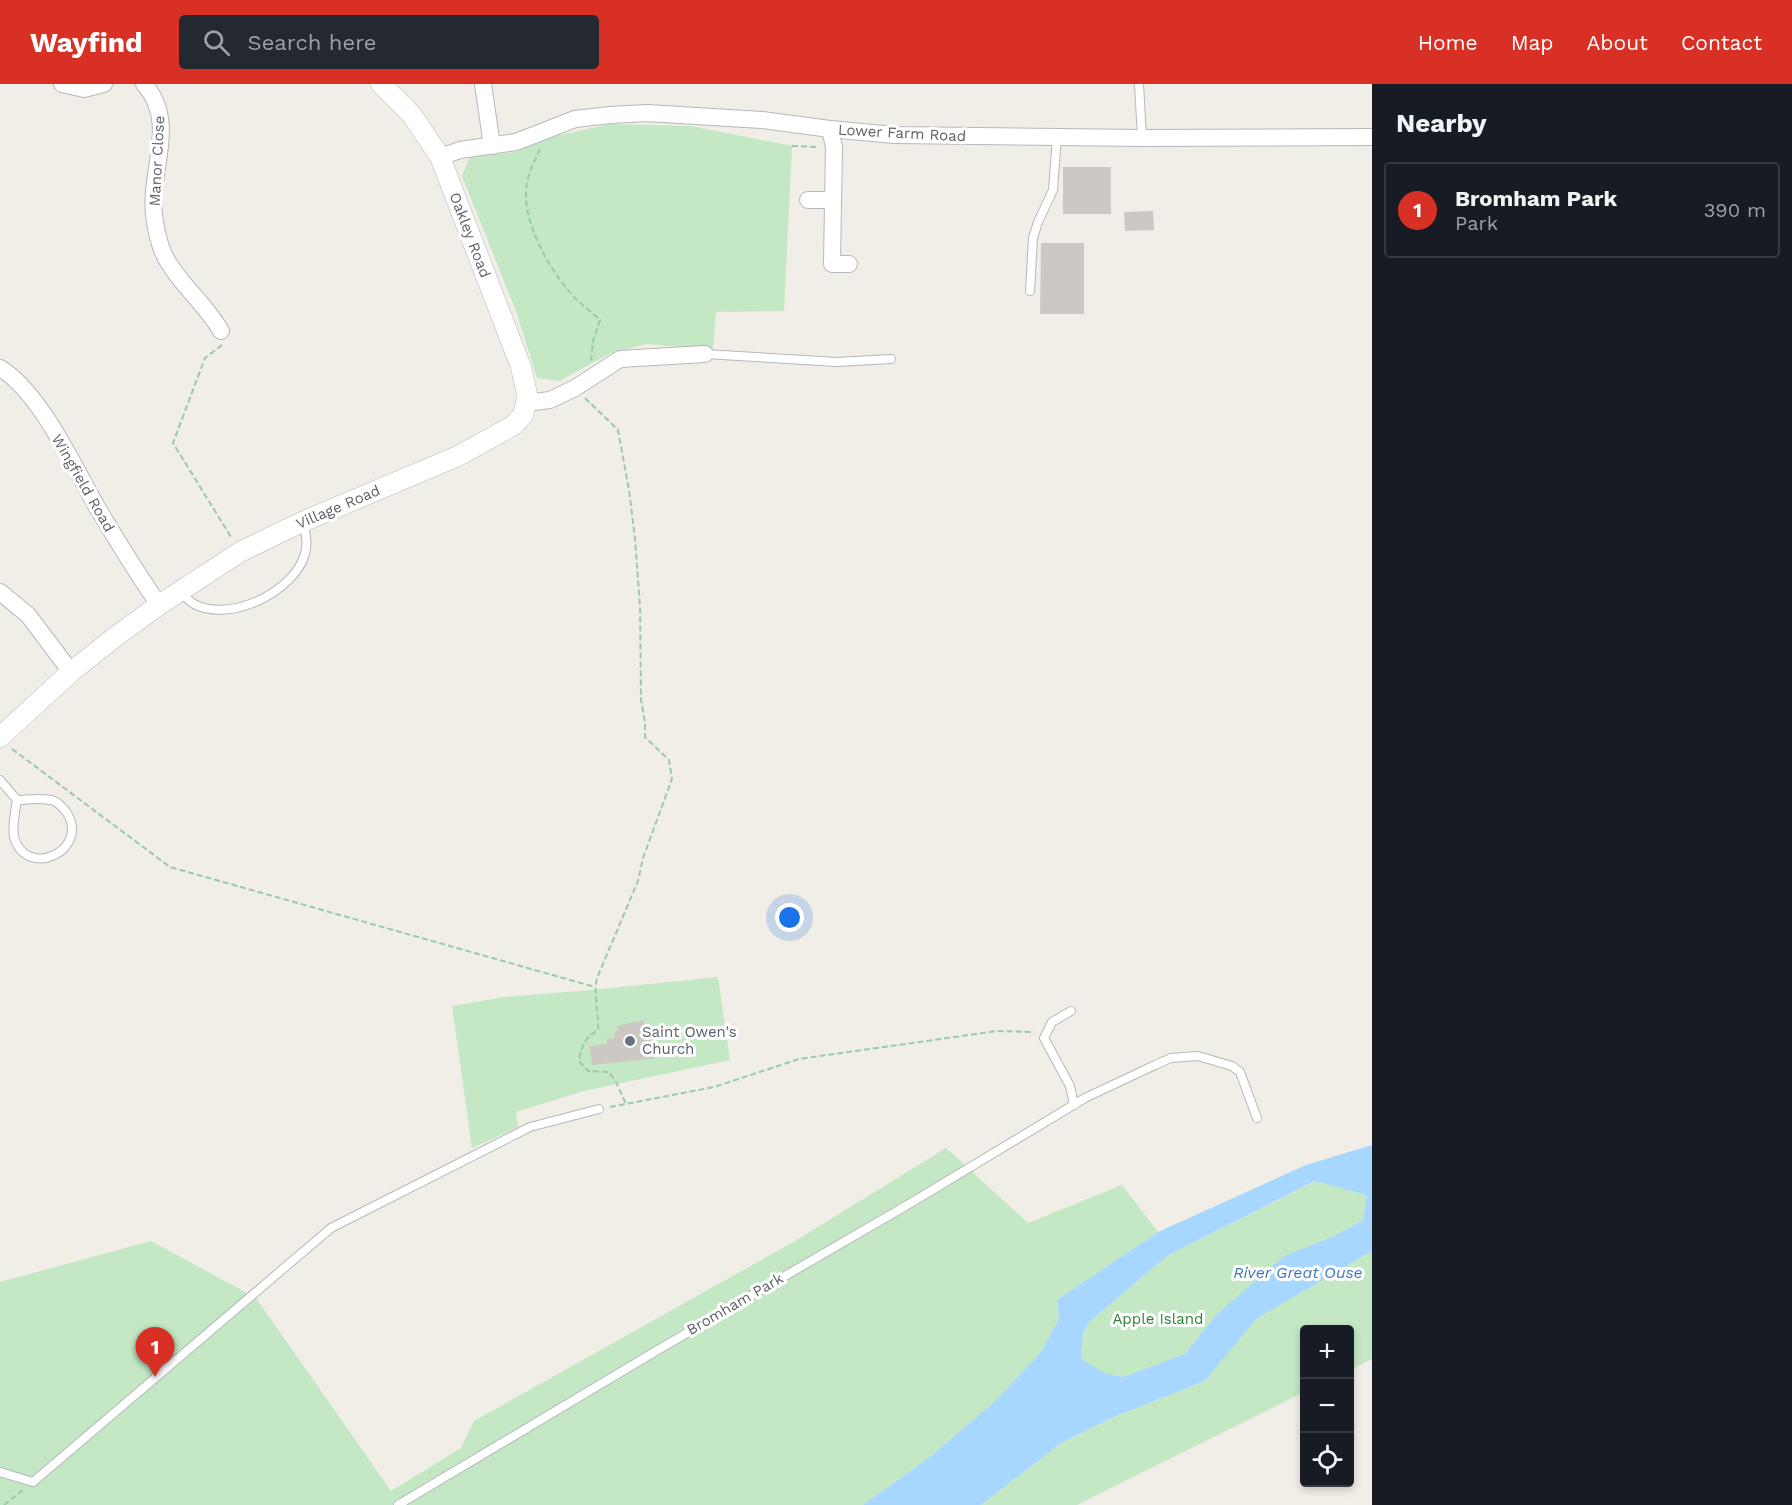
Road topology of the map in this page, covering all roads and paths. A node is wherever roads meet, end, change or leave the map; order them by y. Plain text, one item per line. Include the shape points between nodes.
1 (62, 84) edge
2 (104, 84) edge
3 (144, 84) edge
4 (381, 84) edge
5 (483, 84) edge
6 (1139, 84) edge
7 (831, 129) junction
8 (540, 131) junction
9 (1372, 136) edge
10 (1057, 137) junction
11 (1142, 138) junction
12 (492, 146) junction
13 (792, 146) dead end
14 (834, 147) junction
15 (440, 157) junction
16 (808, 200) dead end
17 (833, 200) junction
18 (849, 264) dead end
19 (1030, 291) dead end
20 (221, 331) joint
21 (705, 354) joint
22 (891, 359) dead end
23 (0, 368) edge
24 (592, 376) junction
25 (575, 388) junction
26 (526, 403) junction
27 (302, 522) junction
28 (240, 552) junction
29 (0, 592) edge
30 (179, 592) junction
31 (159, 605) junction
32 (71, 672) junction
33 (5, 742) edge
34 (0, 780) edge
35 (17, 800) junction
36 (595, 987) junction
37 (1071, 1011) dead end
38 (1044, 1038) junction
39 (626, 1104) junction
40 (1074, 1105) junction
41 (599, 1109) joint
42 (1257, 1118) dead end
43 (0, 1472) edge
44 (33, 1482) junction
45 (4, 1505) edge
46 (398, 1505) edge

1 - 2 street via 84,89
3 - 20 street, Manor Close via 154,95 162,125 153,196 160,241 169,264
4 - 15 street, Oakley Road via 412,115
5 - 12 street
6 - 11 lane
7 - 8 street, Lower Farm Road via 647,113 575,119
7 - 10 street, Lower Farm Road via 894,135
7 - 14 street
8 - 12 street, Lower Farm Road via 516,142
8 - 24 path via 540,149 527,180 526,202 534,236 556,274 600,320 593,341
9 - 11 street, Lower Farm Road
10 - 11 street, Lower Farm Road
10 - 19 lane via 1053,190 1035,229
12 - 15 street, Lower Farm Road
13 - 14 path
14 - 17 street
15 - 26 street, Oakley Road via 521,367
16 - 17 street
17 - 18 street via 832,264
20 - 28 path via 227,342 205,358 173,443
21 - 22 lane via 837,362
21 - 24 street via 620,358
23 - 31 street, Wingfield Road via 38,406 127,559
24 - 25 street
25 - 26 street via 550,400
25 - 36 path via 618,430 635,538 645,737 669,760 672,779 638,881
26 - 27 street, Village Road via 523,415 501,434
27 - 28 street, Village Road
27 - 30 lane via 307,536 305,556 284,583 260,601 226,609 208,608 194,604
28 - 30 street, Village Road
29 - 32 street via 28,615
30 - 31 street, Village Road
31 - 32 street, Village Road
32 - 33 street, Village Road
33 - 36 path via 170,867
34 - 35 lane
35 - 35 lane via 14,836 20,850 30,857 54,857 65,848 72,831 64,809 55,801
36 - 39 path via 598,1030 581,1047 579,1061 588,1071 609,1072
37 - 38 lane via 1052,1022
38 - 39 path via 1030,1030 997,1031 799,1059 714,1087
38 - 40 lane via 1070,1086
39 - 41 path
40 - 42 lane, Bromham Park via 1171,1058 1198,1056 1221,1061 1239,1072
40 - 46 lane, Bromham Park
41 - 44 lane via 530,1127 331,1228
43 - 44 lane
44 - 45 path

